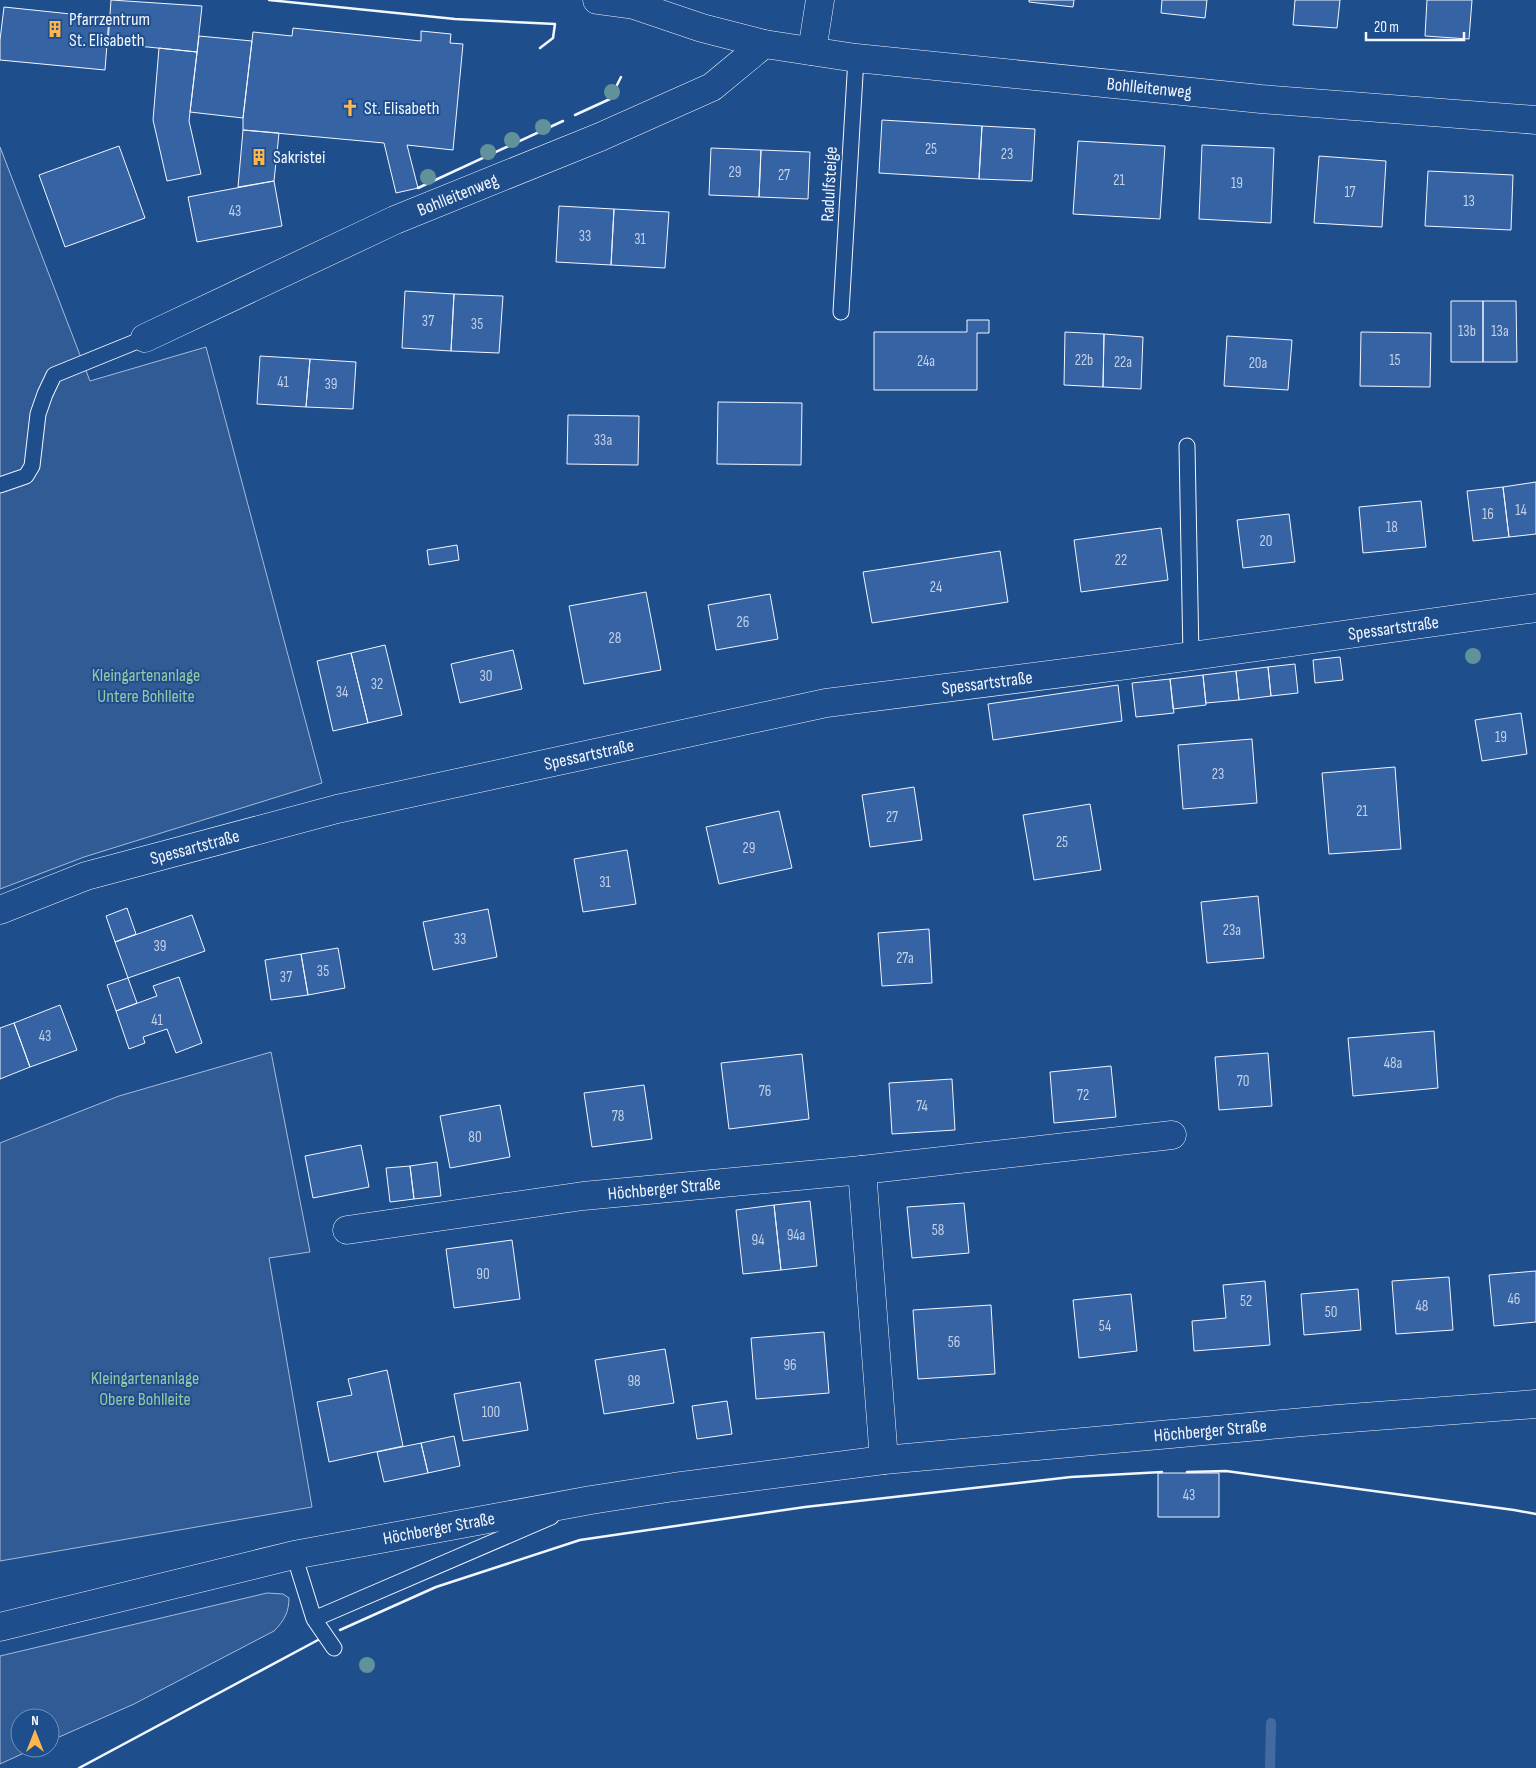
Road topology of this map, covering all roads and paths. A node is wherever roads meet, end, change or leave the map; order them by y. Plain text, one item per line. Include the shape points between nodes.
1 (597, 0) edge
2 (820, 0) edge
3 (764, 44) junction
4 (812, 51) junction
5 (856, 58) junction
6 (1536, 120) edge
7 (841, 312) dead end
8 (145, 338) joint
9 (1187, 446) dead end
10 (0, 485) edge
11 (1536, 608) edge
12 (1191, 656) junction
13 (0, 910) edge
14 (1172, 1135) dead end
15 (862, 1170) junction
16 (347, 1230) dead end
17 (1536, 1404) edge
18 (884, 1460) junction
19 (590, 1500) junction
20 (294, 1555) junction
21 (314, 1619) junction
22 (0, 1627) edge
23 (334, 1648) dead end

1 - 3 street, Bohlleitenweg via 634,5
2 - 4 street
3 - 4 street, Bohlleitenweg
3 - 8 street, Bohlleitenweg via 712,87 600,137 395,220
4 - 5 street, Bohlleitenweg
5 - 6 street, Bohlleitenweg via 1261,99
5 - 7 lane, Radulfsteige
8 - 10 lane via 54,375 38,414 32,466 26,476
9 - 12 lane
11 - 12 street, Spessartstraße
12 - 13 street, Spessartstraße via 817,705 337,809 86,876
14 - 15 street, Höchberger Straße
15 - 16 street, Höchberger Straße via 583,1196
15 - 18 street
17 - 18 street, Höchberger Straße
18 - 19 street, Höchberger Straße
19 - 20 street, Höchberger Straße
19 - 21 lane
20 - 21 lane
20 - 22 street, Höchberger Straße
21 - 23 lane

